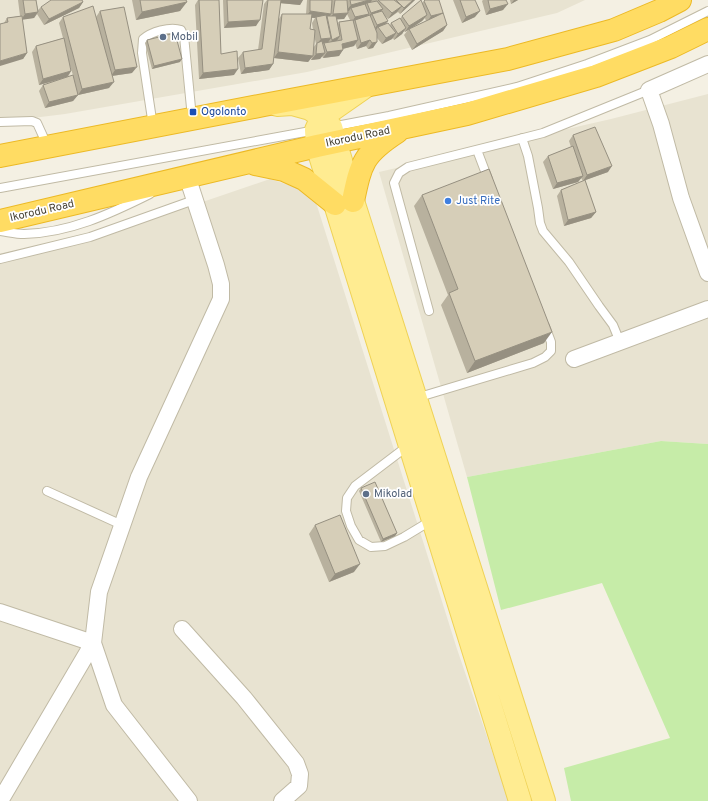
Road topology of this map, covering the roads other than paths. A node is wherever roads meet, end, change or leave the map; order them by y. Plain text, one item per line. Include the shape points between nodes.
1 (680, 0) edge
2 (708, 12) edge
3 (708, 29) edge
4 (708, 64) edge
5 (364, 87) junction
6 (649, 90) junction
7 (264, 105) junction
8 (192, 118) junction
9 (0, 122) edge
10 (153, 126) junction
11 (404, 128) junction
12 (324, 132) junction
13 (522, 138) junction
14 (48, 147) junction
15 (477, 150) junction
16 (0, 156) edge
17 (248, 163) junction
18 (187, 176) junction
19 (491, 187) edge
20 (0, 188) edge
21 (194, 200) junction
22 (344, 202) junction
23 (0, 221) edge
24 (0, 231) edge
25 (0, 258) edge
26 (708, 273) edge
27 (708, 309) edge
28 (429, 311) dead end
29 (542, 320) edge
30 (620, 342) junction
31 (574, 359) dead end
32 (415, 398) junction
33 (409, 444) junction
34 (47, 491) dead end
35 (432, 519) junction
36 (122, 525) junction
37 (0, 612) edge
38 (182, 629) dead end
39 (93, 643) junction
40 (0, 801) edge
41 (189, 801) edge
42 (282, 801) edge
43 (520, 801) edge
44 (544, 801) edge

1 - 5 highway via 646,12 614,30 508,59
2 - 12 lane via 650,40 517,87
3 - 11 highway, Ikorodu Road via 671,47 596,76 467,114
4 - 6 street
5 - 7 highway
5 - 12 main road
6 - 13 lane via 543,133
6 - 26 street via 681,198
7 - 8 highway
7 - 12 main road via 292,104 310,109
8 - 10 highway
8 - 10 lane via 184,36 181,30 175,28 148,35 143,39 142,53
9 - 14 lane via 37,123
10 - 14 highway
11 - 12 highway, Ikorodu Road
11 - 22 highway via 371,152 363,162 358,178
12 - 17 highway, Ikorodu Road
12 - 20 lane
12 - 22 main road
13 - 15 lane
13 - 30 lane via 543,231 569,262 613,325
14 - 16 highway
15 - 19 lane
15 - 28 lane via 408,167 399,173 394,183
17 - 18 highway, Ikorodu Road
17 - 22 highway via 284,170
18 - 21 street
18 - 23 highway, Ikorodu Road
18 - 24 lane via 96,220 53,231 24,234
21 - 25 lane via 90,237
21 - 36 street via 216,265 221,299 139,477
22 - 32 main road
22 - 33 main road
27 - 30 street
29 - 32 lane via 551,342 551,351 545,357 533,363
30 - 31 street
32 - 44 main road
33 - 35 main road
33 - 35 lane via 355,486 347,498 346,511 359,540 371,547 386,546
34 - 36 lane
35 - 43 main road
36 - 39 street via 99,592
37 - 39 street
38 - 42 street via 244,698 296,763 300,774 299,786
39 - 40 street
39 - 41 street via 114,706

